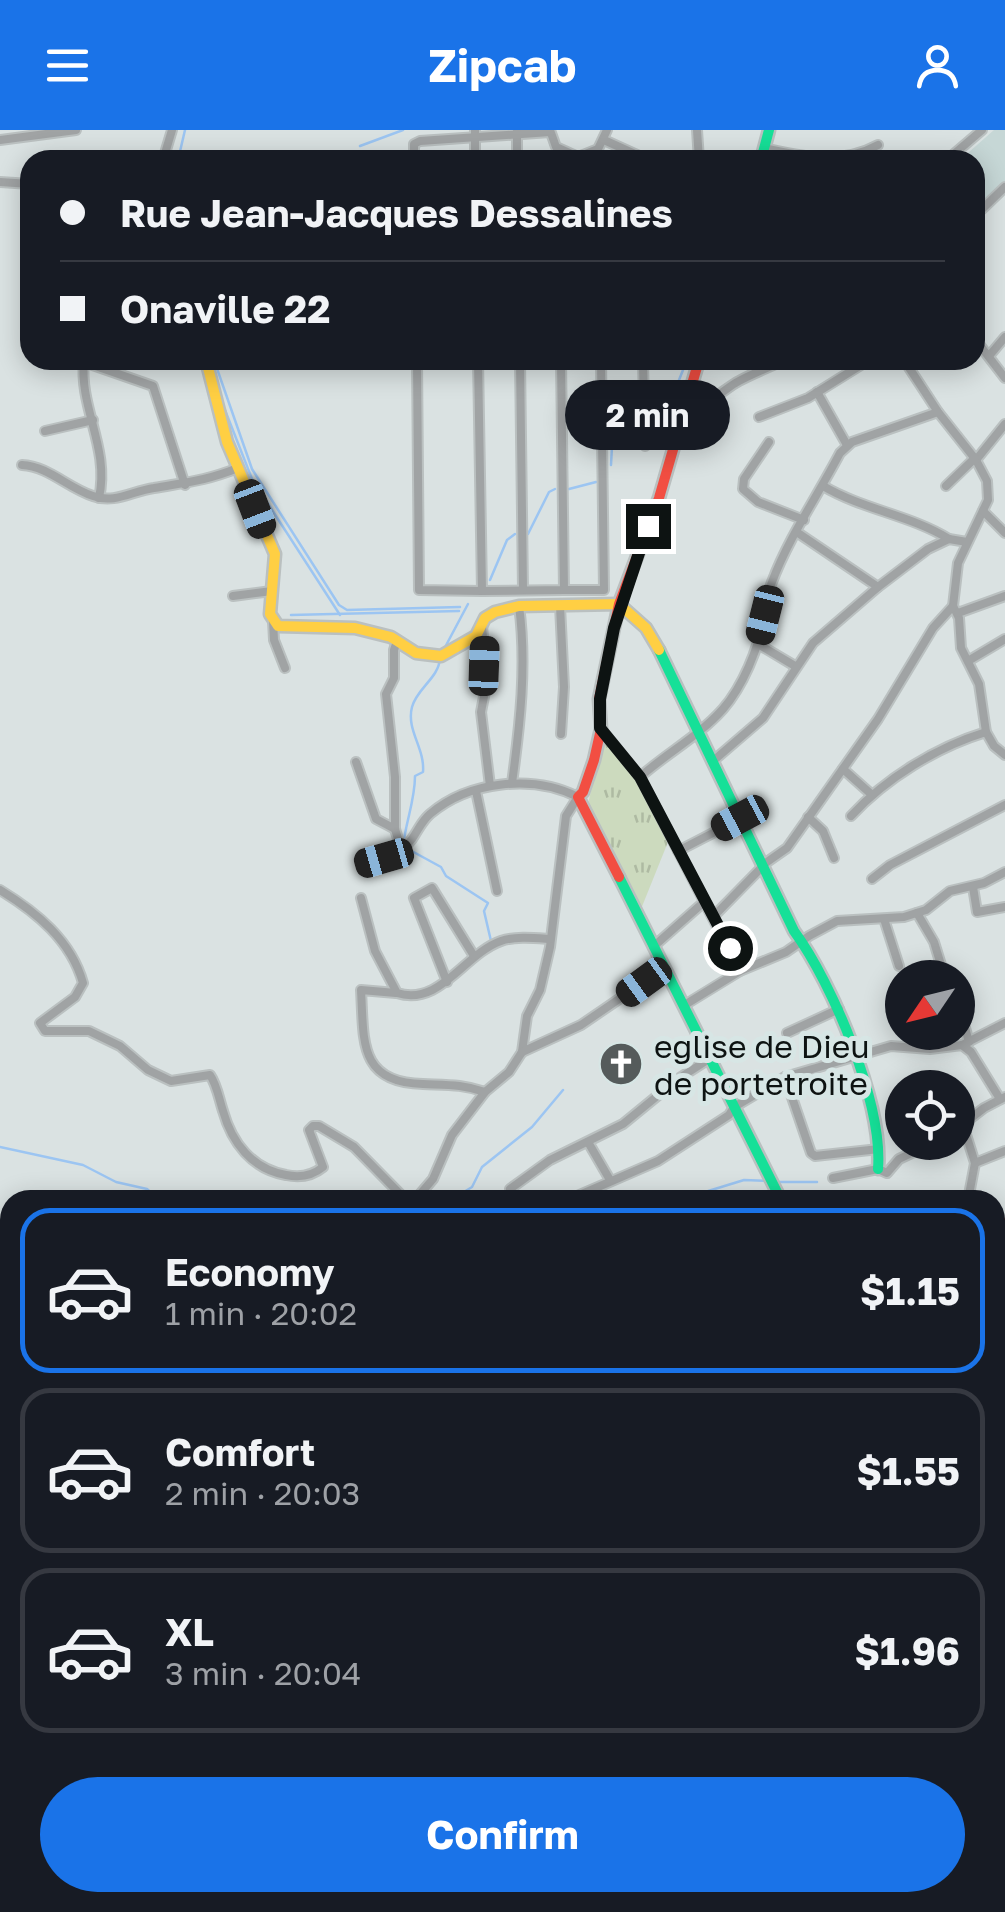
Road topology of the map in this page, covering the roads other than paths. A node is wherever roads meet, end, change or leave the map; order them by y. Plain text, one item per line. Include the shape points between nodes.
1 (76, 130) edge
2 (607, 130) edge
3 (982, 130) edge
4 (550, 131) edge
5 (517, 132) edge
6 (475, 133) edge
7 (0, 140) edge
8 (604, 140) junction
9 (878, 145) dead end
10 (414, 150) edge
11 (598, 150) edge
12 (626, 150) edge
13 (867, 150) edge
14 (959, 150) edge
15 (1005, 187) edge
16 (985, 206) edge
17 (1005, 337) edge
18 (985, 352) edge
19 (988, 356) junction
20 (84, 370) edge
21 (109, 370) edge
22 (209, 370) edge
23 (417, 370) edge
24 (478, 370) edge
25 (520, 370) edge
26 (561, 370) edge
27 (602, 370) edge
28 (642, 370) edge
29 (697, 370) edge
30 (762, 370) edge
31 (852, 370) edge
32 (911, 370) edge
33 (1005, 378) edge
34 (817, 392) junction
35 (688, 402) junction
36 (938, 412) junction
37 (759, 417) dead end
38 (94, 420) junction
39 (1005, 424) edge
40 (45, 431) dead end
41 (769, 442) dead end
42 (847, 445) junction
43 (645, 446) dead end
44 (975, 459) junction
45 (22, 464) dead end
46 (238, 468) junction
47 (185, 485) junction
48 (823, 486) junction
49 (946, 486) dead end
50 (100, 498) junction
51 (983, 512) junction
52 (804, 520) junction
53 (798, 533) junction
54 (1005, 533) edge
55 (949, 539) junction
56 (967, 542) junction
57 (878, 586) junction
58 (523, 590) junction
59 (564, 590) junction
60 (604, 590) junction
61 (482, 591) junction
62 (272, 592) junction
63 (233, 596) dead end
64 (1005, 596) edge
65 (621, 601) junction
66 (519, 606) junction
67 (560, 606) junction
68 (955, 609) junction
69 (273, 621) junction
70 (482, 626) junction
71 (1005, 639) edge
72 (397, 642) junction
73 (758, 644) junction
74 (968, 661) junction
75 (795, 666) junction
76 (286, 668) dead end
77 (600, 728) junction
78 (986, 732) junction
79 (699, 733) junction
80 (561, 734) dead end
81 (1005, 755) edge
82 (712, 761) junction
83 (356, 762) dead end
84 (843, 769) junction
85 (640, 777) junction
86 (512, 783) junction
87 (490, 786) junction
88 (476, 791) junction
89 (871, 794) junction
90 (578, 797) junction
91 (1005, 806) edge
92 (852, 816) dead end
93 (808, 817) junction
94 (740, 818) junction
95 (394, 830) junction
96 (401, 849) junction
97 (678, 851) junction
98 (834, 858) dead end
99 (365, 864) dead end
100 (763, 868) junction
101 (1005, 872) edge
102 (872, 878) dead end
103 (973, 886) junction
104 (0, 890) edge
105 (497, 891) dead end
106 (361, 898) dead end
107 (704, 902) junction
108 (1005, 907) edge
109 (916, 913) junction
110 (714, 916) junction
111 (884, 919) junction
112 (550, 939) junction
113 (801, 941) junction
114 (653, 947) junction
115 (474, 956) junction
116 (897, 960) edge
117 (940, 960) edge
118 (660, 962) junction
119 (740, 971) junction
120 (447, 982) junction
121 (396, 993) junction
122 (682, 1006) junction
123 (839, 1009) junction
124 (1005, 1023) edge
125 (788, 1034) dead end
126 (975, 1039) edge
127 (885, 1048) edge
128 (970, 1050) edge
129 (522, 1052) junction
130 (854, 1056) junction
131 (709, 1059) junction
132 (785, 1076) junction
133 (485, 1092) junction
134 (1002, 1098) edge
135 (734, 1107) junction
136 (975, 1117) edge
137 (588, 1142) junction
138 (880, 1150) junction
139 (1005, 1151) edge
140 (898, 1160) edge
141 (975, 1162) joint
142 (878, 1169) junction
143 (833, 1178) dead end
144 (610, 1180) junction
145 (510, 1189) dead end
146 (396, 1190) edge
147 (424, 1190) edge
148 (589, 1190) edge
149 (776, 1190) edge
150 (970, 1190) edge

1 - 7 street
2 - 8 street
3 - 14 street
4 - 5 street
5 - 6 street
6 - 10 street via 414,144
8 - 11 street
8 - 12 street
9 - 13 street
15 - 16 street
17 - 19 street
18 - 19 street
19 - 33 street
20 - 38 street
21 - 47 street via 153,386
22 - 46 street
23 - 61 street via 420,590
24 - 61 street
25 - 58 street
26 - 59 street
27 - 60 street
28 - 43 street
29 - 35 street
30 - 35 street via 711,400
31 - 34 street
32 - 36 street
34 - 37 street
34 - 42 street
35 - 65 street
36 - 42 street
36 - 44 street
38 - 40 street
38 - 50 street via 104,473
39 - 44 street
41 - 52 street via 743,490
42 - 48 street
44 - 49 street
44 - 51 street via 989,491
45 - 50 street
46 - 47 street
46 - 62 street via 275,554
47 - 50 street
48 - 52 street
48 - 55 street
51 - 54 street
51 - 56 street
52 - 53 street
53 - 57 street
53 - 73 street via 771,586
55 - 56 street
55 - 57 street
56 - 68 street via 958,563
57 - 75 street
58 - 59 street
58 - 61 street
59 - 60 street
60 - 65 street
62 - 63 street
62 - 69 street
64 - 68 street
65 - 67 street
65 - 77 street
65 - 79 street via 658,647
66 - 67 street
66 - 70 street via 494,612
66 - 86 street via 521,715
67 - 80 street
68 - 74 street
68 - 84 street via 933,628
69 - 72 street via 290,629 354,628
69 - 76 street
70 - 72 street via 441,656
70 - 87 street
71 - 74 street
72 - 95 street via 386,694
73 - 75 street
73 - 79 street via 737,689
74 - 78 street via 979,684
75 - 82 street via 763,718
77 - 85 street
77 - 90 street
78 - 81 street
78 - 89 street
79 - 82 street
79 - 85 street
82 - 94 street
83 - 95 street via 376,819
84 - 89 street
84 - 93 street
85 - 97 street
86 - 87 street
86 - 90 street
87 - 88 street
88 - 96 street via 431,813
88 - 105 street
89 - 92 street
90 - 112 street via 566,816
90 - 114 street
91 - 102 street
93 - 98 street via 823,831
93 - 100 street via 788,848
94 - 97 street
94 - 100 street
95 - 96 street
96 - 99 street
97 - 107 street
100 - 110 street
100 - 113 street
101 - 103 street
103 - 108 street via 977,912
103 - 109 street via 950,890
104 - 146 street via 54,932 78,965 83,983 40,1024 44,1031 97,1034 171,1081 210,1074 233,1136 259,1166 288,1176 315,1174 323,1167 309,1130 319,1126 354,1147
106 - 121 street
107 - 110 street
107 - 114 street
109 - 111 street
109 - 117 street
110 - 119 street
111 - 113 street via 837,921
111 - 116 street
112 - 115 street via 508,939
112 - 129 street
113 - 119 street
113 - 123 street
114 - 118 street
115 - 120 street
115 - 120 street via 432,888 414,898
118 - 122 street
118 - 129 street via 644,982 581,1025
119 - 122 street
120 - 121 street via 419,996
121 - 133 street via 362,990 373,1068 419,1085 453,1083
122 - 131 street
123 - 125 street
123 - 130 street
124 - 126 street
127 - 130 street
128 - 134 street
129 - 133 street
130 - 132 street
130 - 138 street via 876,1115
131 - 135 street
131 - 137 street via 624,1124
132 - 135 street
132 - 138 street via 811,1153
133 - 147 street via 452,1135
134 - 136 street
135 - 144 street via 693,1141
135 - 149 street
137 - 144 street
137 - 145 street
138 - 142 street
139 - 141 street
140 - 142 street via 886,1173
141 - 150 street
142 - 143 street
144 - 148 street

